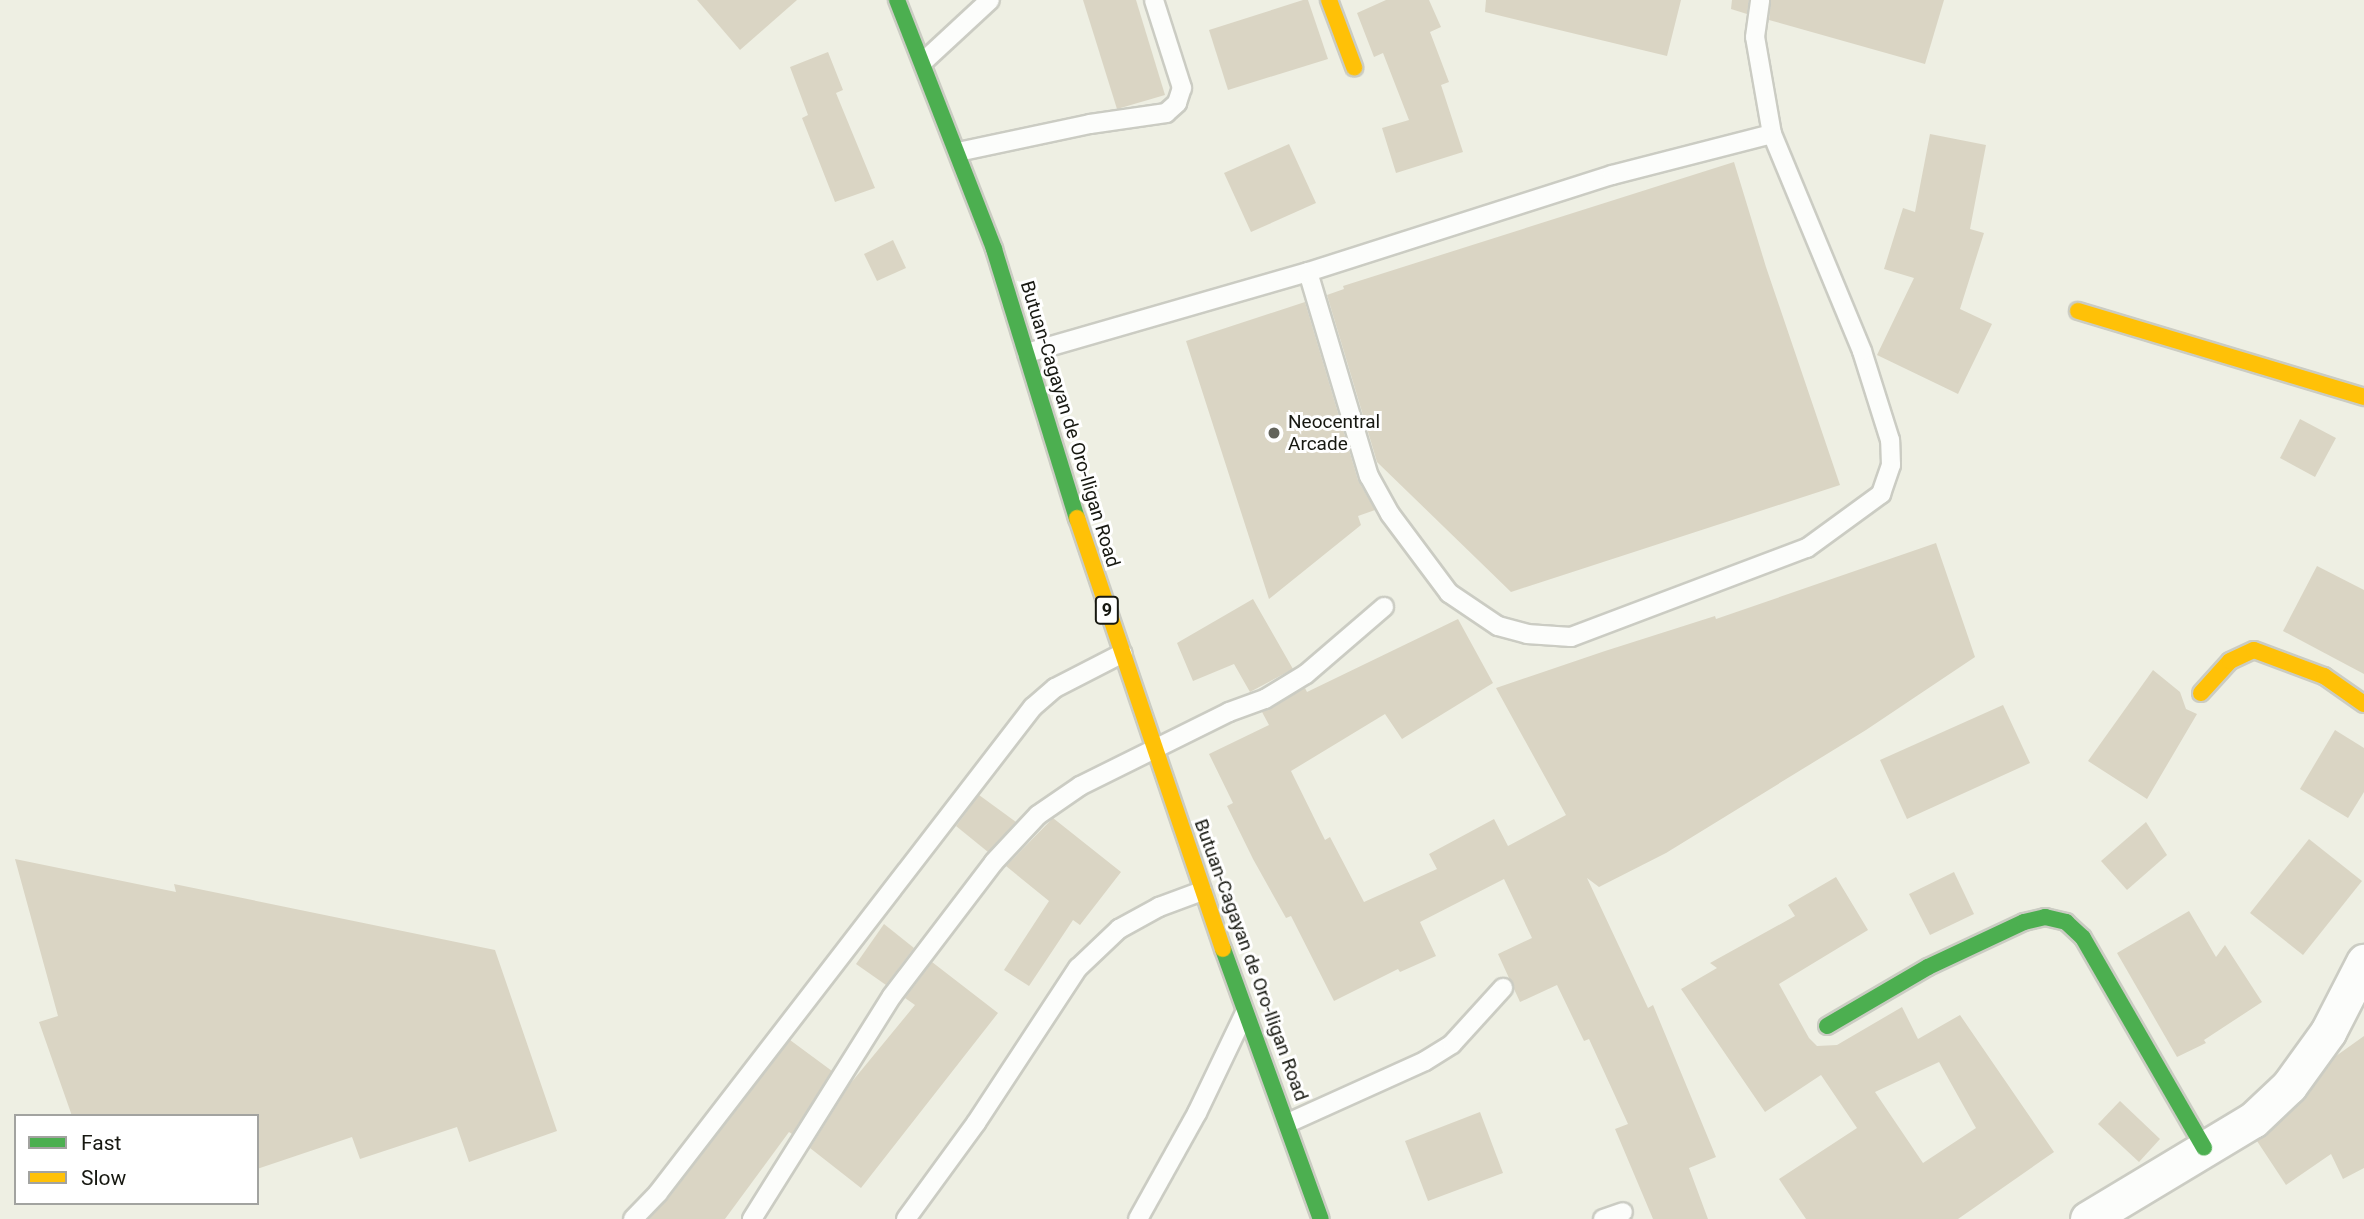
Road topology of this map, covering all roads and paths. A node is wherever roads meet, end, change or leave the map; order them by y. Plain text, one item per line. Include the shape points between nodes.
1 (897, 0) edge
2 (990, 0) edge
3 (1154, 0) edge
4 (1329, 0) edge
5 (1760, 0) edge
6 (923, 62) junction
7 (1354, 67) dead end
8 (1772, 134) junction
9 (958, 152) junction
10 (1308, 272) junction
11 (2078, 311) dead end
12 (1027, 353) junction
13 (2364, 397) edge
14 (1384, 607) dead end
15 (1123, 653) junction
16 (2201, 693) dead end
17 (2364, 704) edge
18 (1155, 749) junction
19 (1202, 891) junction
20 (2361, 976) edge
21 (1503, 988) dead end
22 (1247, 1009) junction
23 (1827, 1026) dead end
24 (1287, 1123) junction
25 (2204, 1147) junction
26 (1623, 1212) dead end
27 (633, 1219) edge
28 (752, 1219) edge
29 (906, 1219) edge
30 (1138, 1219) edge
31 (1321, 1219) edge
32 (1603, 1219) edge
33 (2088, 1219) edge

1 - 6 main road, Butuan-Cagayan de Oro-Iligan Road / 9
2 - 6 lane
3 - 9 lane via 1182,88 1177,103 1166,113
4 - 7 main road
5 - 8 lane via 1755,37
6 - 9 main road, Butuan-Cagayan de Oro-Iligan Road / 9
8 - 10 lane via 1612,175
8 - 10 lane via 1862,351 1890,440 1891,465 1881,494 1807,548 1572,637 1527,634 1498,626 1449,593 1390,514 1369,476
9 - 12 main road, Butuan-Cagayan de Oro-Iligan Road / 9
10 - 12 lane
11 - 13 main road
12 - 15 main road, Butuan-Cagayan de Oro-Iligan Road / 9 via 1097,584
14 - 18 lane via 1306,674 1265,699
15 - 18 main road, Butuan-Cagayan de Oro-Iligan Road / 9
15 - 27 lane via 1055,688 1033,707 658,1193
16 - 17 main road via 2230,661 2254,650 2324,676
18 - 19 main road, Butuan-Cagayan de Oro-Iligan Road / 9
18 - 28 lane via 1080,786 1038,816 994,862 892,996
19 - 22 main road, Butuan-Cagayan de Oro-Iligan Road / 9
19 - 29 lane via 1159,906 1119,929 1078,968
20 - 25 street via 2289,1086 2253,1120
21 - 24 lane via 1452,1044 1425,1061
22 - 24 main road, Butuan-Cagayan de Oro-Iligan Road / 9
22 - 30 lane via 1197,1113
23 - 25 main road via 1928,967 2024,922 2045,917 2066,922 2083,938
24 - 31 main road, Butuan-Cagayan de Oro-Iligan Road / 9
25 - 33 street
26 - 32 lane

